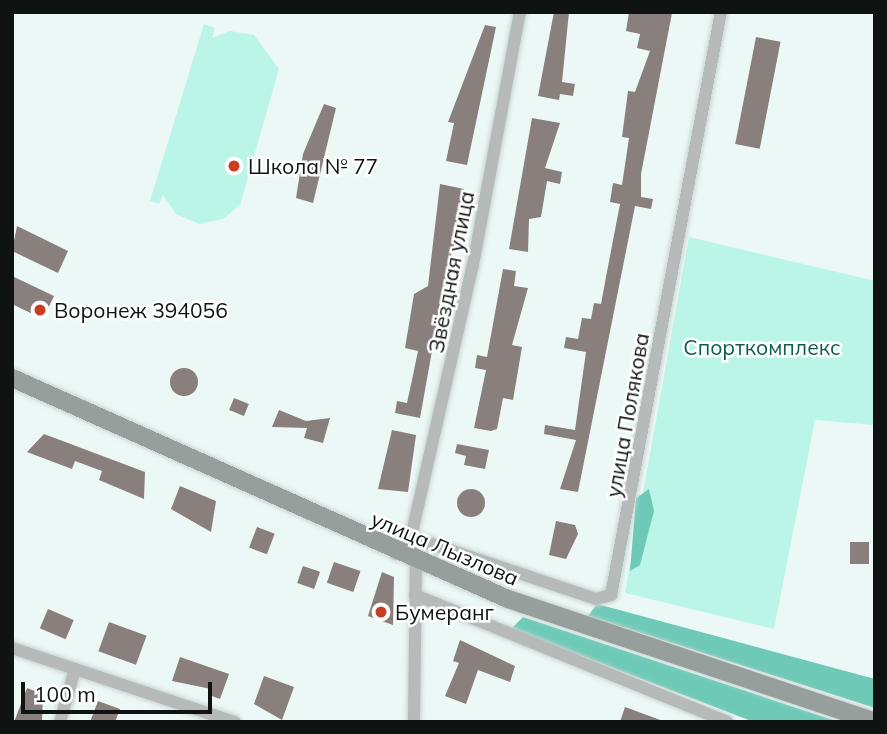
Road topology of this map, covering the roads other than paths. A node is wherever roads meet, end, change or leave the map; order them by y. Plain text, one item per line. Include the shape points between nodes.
1 (520, 12) edge
2 (721, 12) edge
3 (12, 378) edge
4 (411, 537) junction
5 (396, 554) junction
6 (416, 563) junction
7 (415, 595) junction
8 (12, 648) edge
9 (75, 669) junction
10 (220, 720) edge
11 (60, 722) edge
12 (235, 722) edge
13 (414, 722) edge
14 (727, 722) edge
15 (875, 722) edge

1 - 4 street, Звёздная улица via 474,265
2 - 4 street, улица Полякова via 611,595 596,599
3 - 5 main road, улица Лызлова
4 - 5 street
5 - 6 main road, улица Лызлова
6 - 7 street
6 - 15 main road, улица Лызлова
7 - 13 street
7 - 14 street
8 - 9 street
9 - 10 street
9 - 11 street
10 - 12 street

